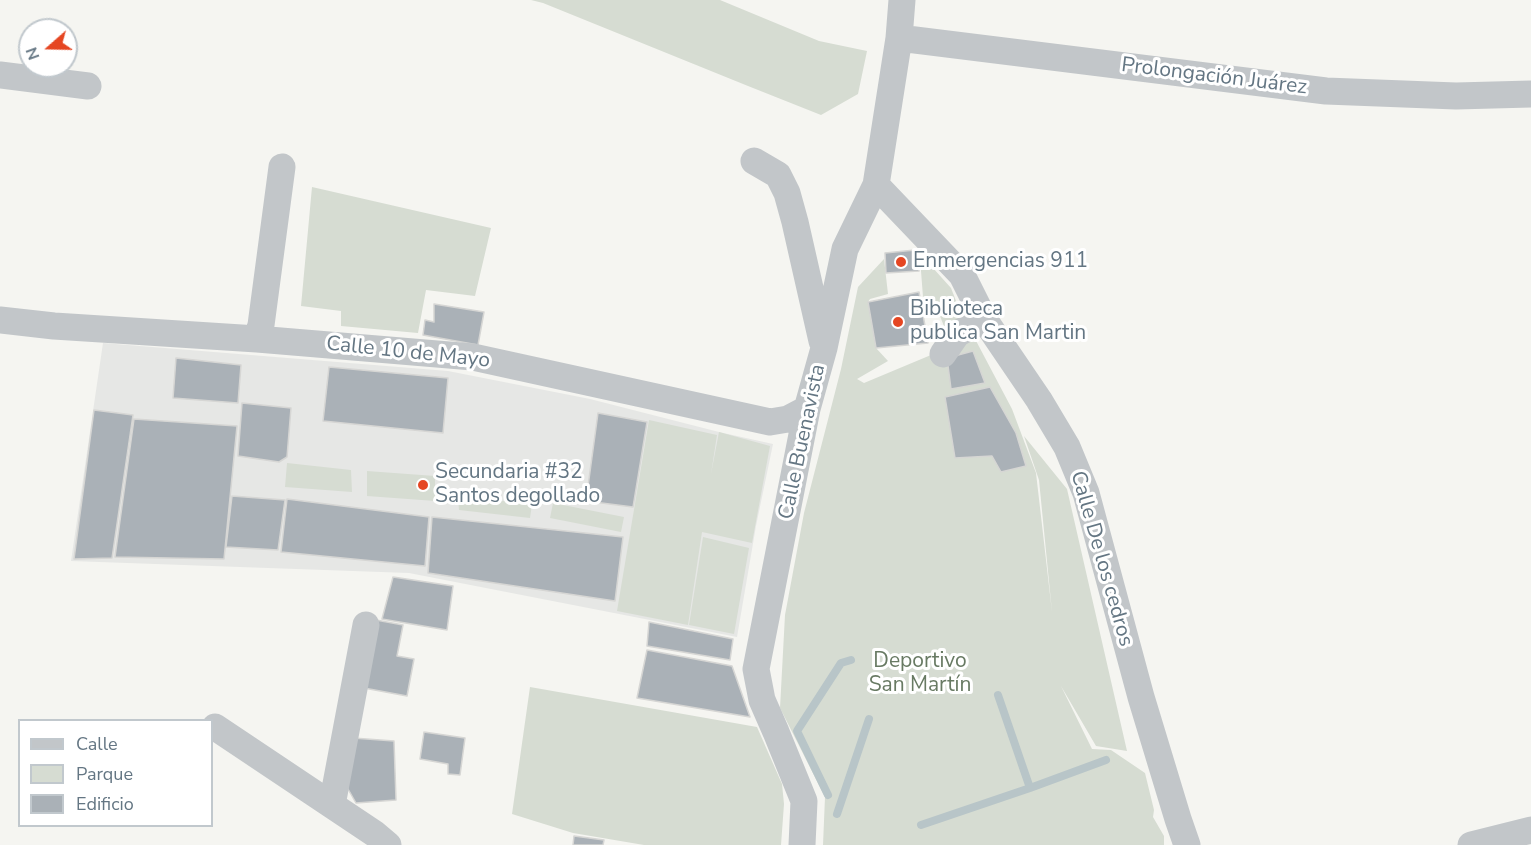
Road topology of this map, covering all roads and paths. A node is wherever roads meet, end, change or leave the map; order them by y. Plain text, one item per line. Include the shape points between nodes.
1 (902, 0) edge
2 (899, 38) junction
3 (0, 75) edge
4 (88, 86) dead end
5 (1531, 94) edge
6 (754, 161) dead end
7 (282, 167) dead end
8 (876, 185) junction
9 (984, 319) junction
10 (0, 320) edge
11 (257, 339) junction
12 (824, 348) junction
13 (943, 354) dead end
14 (807, 409) junction
15 (366, 625) dead end
16 (215, 727) dead end
17 (332, 805) junction
18 (1531, 830) edge
19 (388, 845) edge
20 (802, 845) edge
21 (1187, 845) edge
22 (1471, 845) edge

1 - 2 street, Calle Buenavista
2 - 5 street, Prolongación Juárez via 1326,91 1456,96
2 - 8 street, Calle Buenavista
3 - 4 street
6 - 12 street via 778,175 787,193
7 - 11 street
8 - 9 street, Calle De los cedros via 962,275
8 - 12 street, Calle Buenavista via 845,249
9 - 13 street via 957,334
9 - 21 street, Calle De los cedros via 1067,447 1086,493 1141,697
10 - 11 street, Calle 10 de Mayo
11 - 14 street, Calle 10 de Mayo via 473,357 770,422 788,419
12 - 14 street, Calle Buenavista
14 - 20 street, Calle Buenavista via 756,669 762,700 804,801
15 - 17 street
16 - 17 street
17 - 19 street
18 - 22 street

